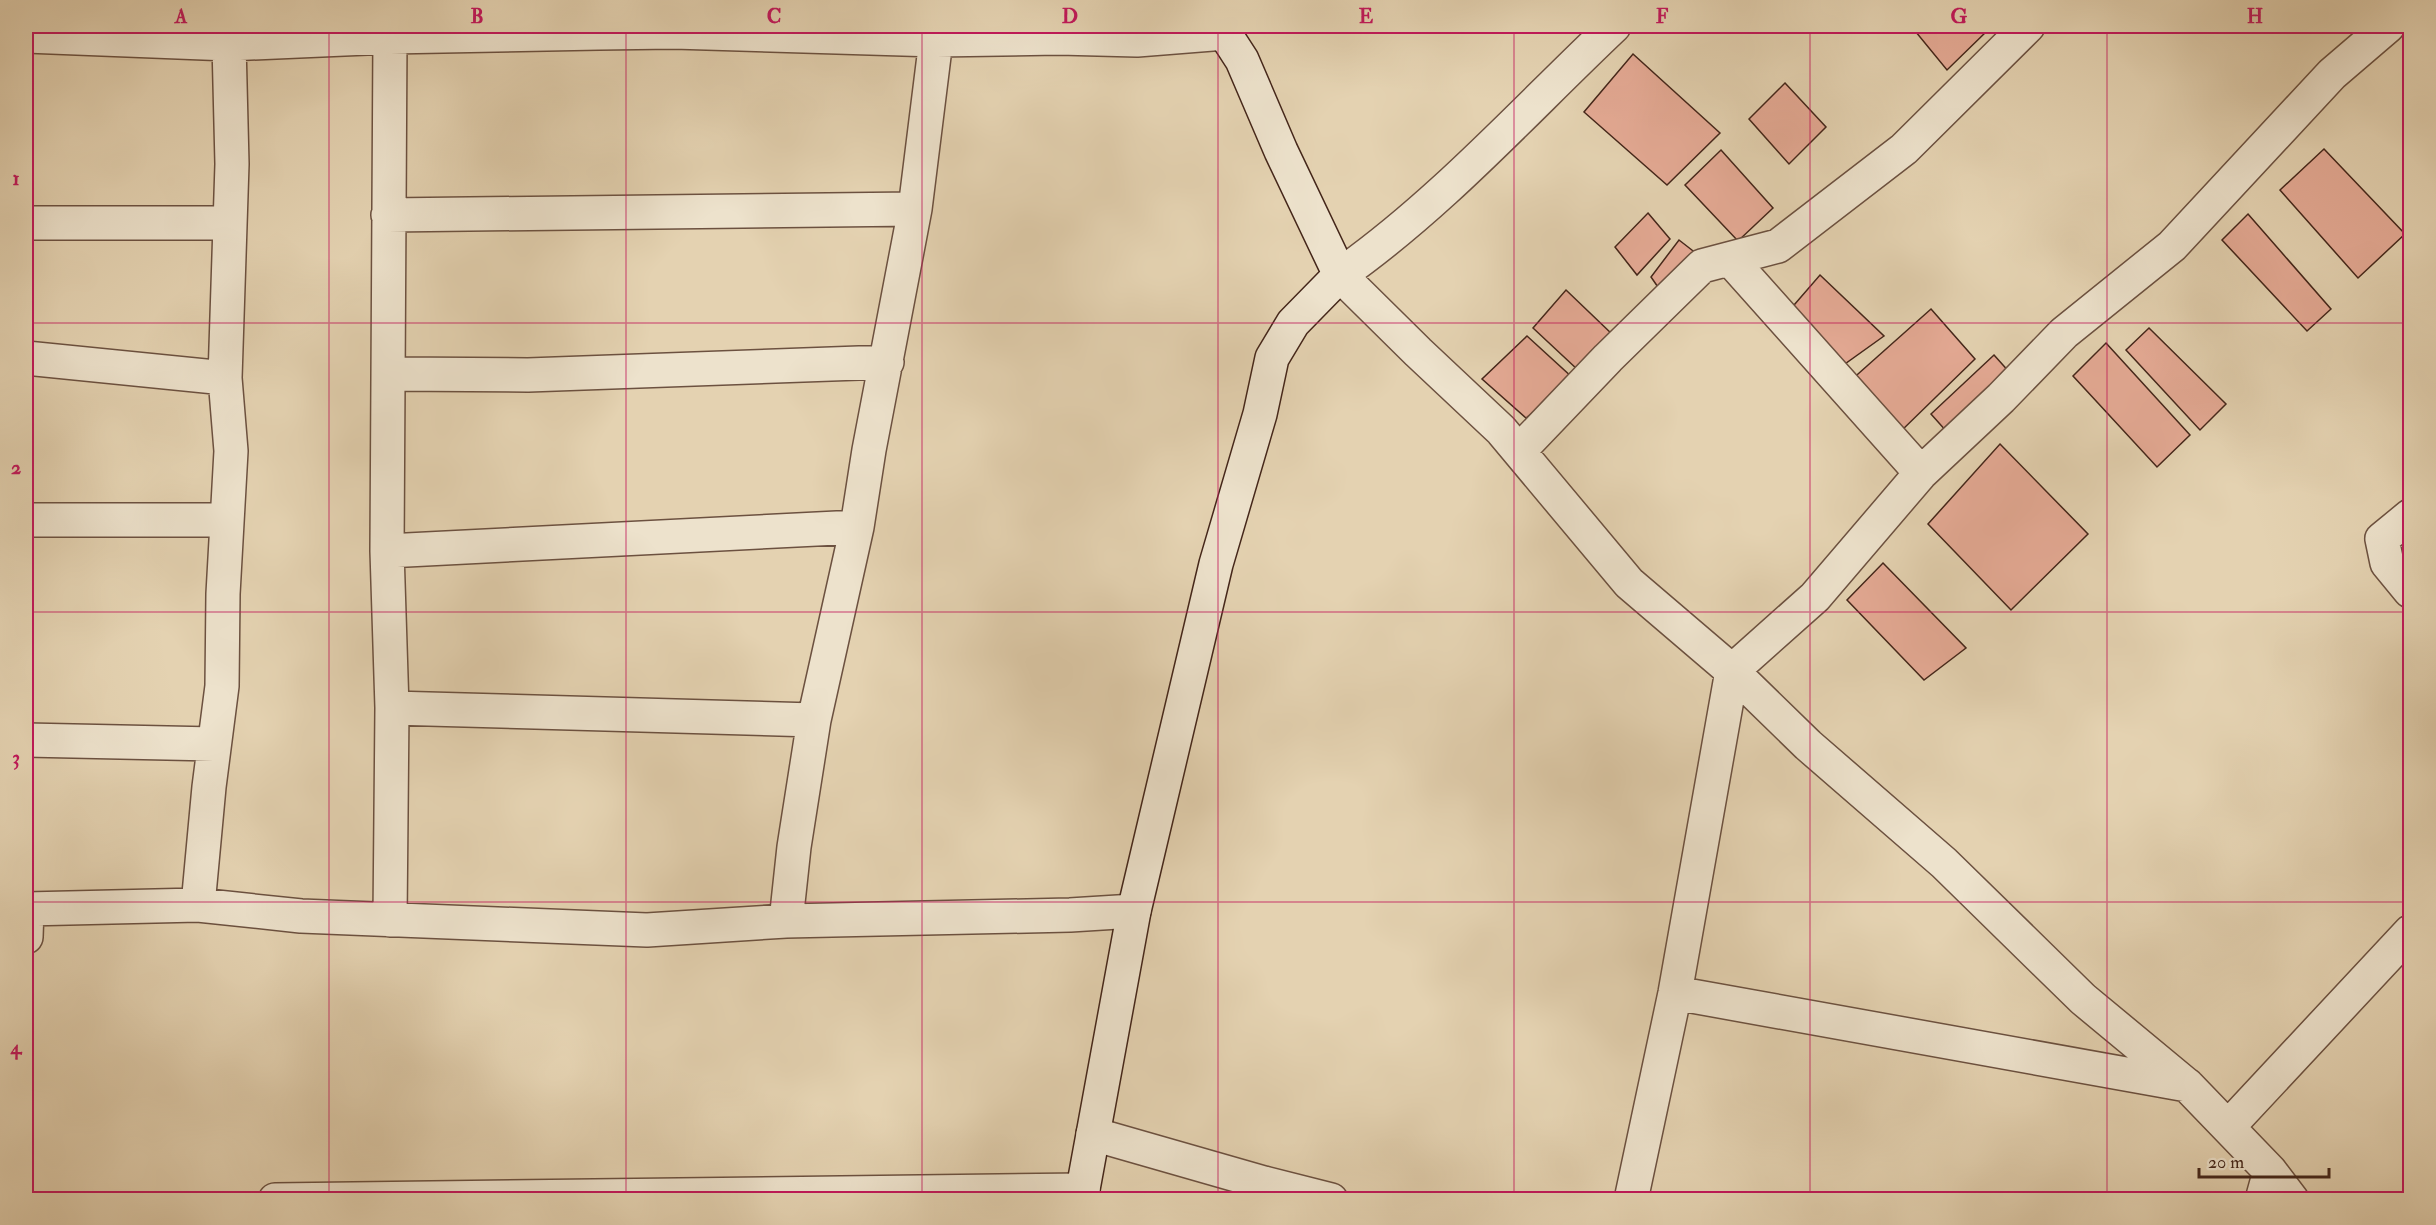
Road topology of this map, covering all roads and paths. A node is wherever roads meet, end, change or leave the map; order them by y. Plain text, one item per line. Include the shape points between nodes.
1 (2028, 26) edge
2 (2388, 26) edge
3 (1608, 27) edge
4 (674, 29) edge
5 (1223, 29) edge
6 (26, 36) edge
7 (390, 37) junction
8 (936, 40) junction
9 (229, 44) junction
10 (915, 209) junction
11 (388, 215) junction
12 (229, 223) junction
13 (26, 224) edge
14 (1730, 259) junction
15 (1340, 275) junction
16 (26, 358) edge
17 (887, 362) junction
18 (389, 374) junction
19 (225, 378) junction
20 (1519, 451) junction
21 (1921, 473) junction
22 (2410, 516) edge
23 (26, 520) edge
24 (226, 520) junction
25 (857, 527) junction
26 (387, 551) junction
27 (2410, 591) edge
28 (1732, 671) junction
29 (392, 708) junction
30 (814, 720) junction
31 (26, 740) edge
32 (214, 744) junction
33 (198, 905) junction
34 (1134, 911) junction
35 (26, 918) edge
36 (390, 920) junction
37 (786, 921) junction
38 (2410, 932) edge
39 (1675, 993) junction
40 (2188, 1086) junction
41 (2228, 1127) junction
42 (1093, 1134) junction
43 (2266, 1185) edge
44 (1082, 1195) edge
45 (720, 1197) edge
46 (275, 1200) edge
47 (1331, 1200) edge
48 (1631, 1200) edge
49 (2292, 1200) edge

1 - 14 street via 1904,149 1778,246
2 - 21 street via 2332,74 2172,246 2064,333
3 - 15 street via 1384,244
4 - 7 street
4 - 8 street
5 - 8 street via 1137,40
5 - 15 street via 1242,60
6 - 9 street
7 - 9 street
7 - 11 street
8 - 10 street
9 - 12 street
10 - 11 street
10 - 17 street
11 - 18 street
12 - 13 street
12 - 19 street
14 - 20 street via 1702,266
14 - 21 street
15 - 20 street via 1502,430
15 - 34 street via 1293,323 1272,358 1260,414 1216,564
16 - 19 street
17 - 18 street via 528,375
17 - 25 street
18 - 26 street
19 - 24 street via 231,451
20 - 28 street via 1629,583
21 - 28 street via 1815,597
22 - 27 street via 2382,539 2387,563
23 - 24 street
24 - 32 street via 222,686
25 - 26 street
25 - 30 street
26 - 29 street
28 - 39 street
28 - 40 street via 1808,745 1944,863 2083,999
29 - 30 street
29 - 36 street
30 - 37 street
31 - 32 street
32 - 33 street
33 - 35 street
33 - 36 street
34 - 37 street
34 - 42 street
36 - 37 street via 647,930
38 - 41 street
39 - 40 street
39 - 48 street
40 - 41 street
41 - 43 street
42 - 44 street
42 - 47 street
43 - 49 street
44 - 45 street
45 - 46 street

